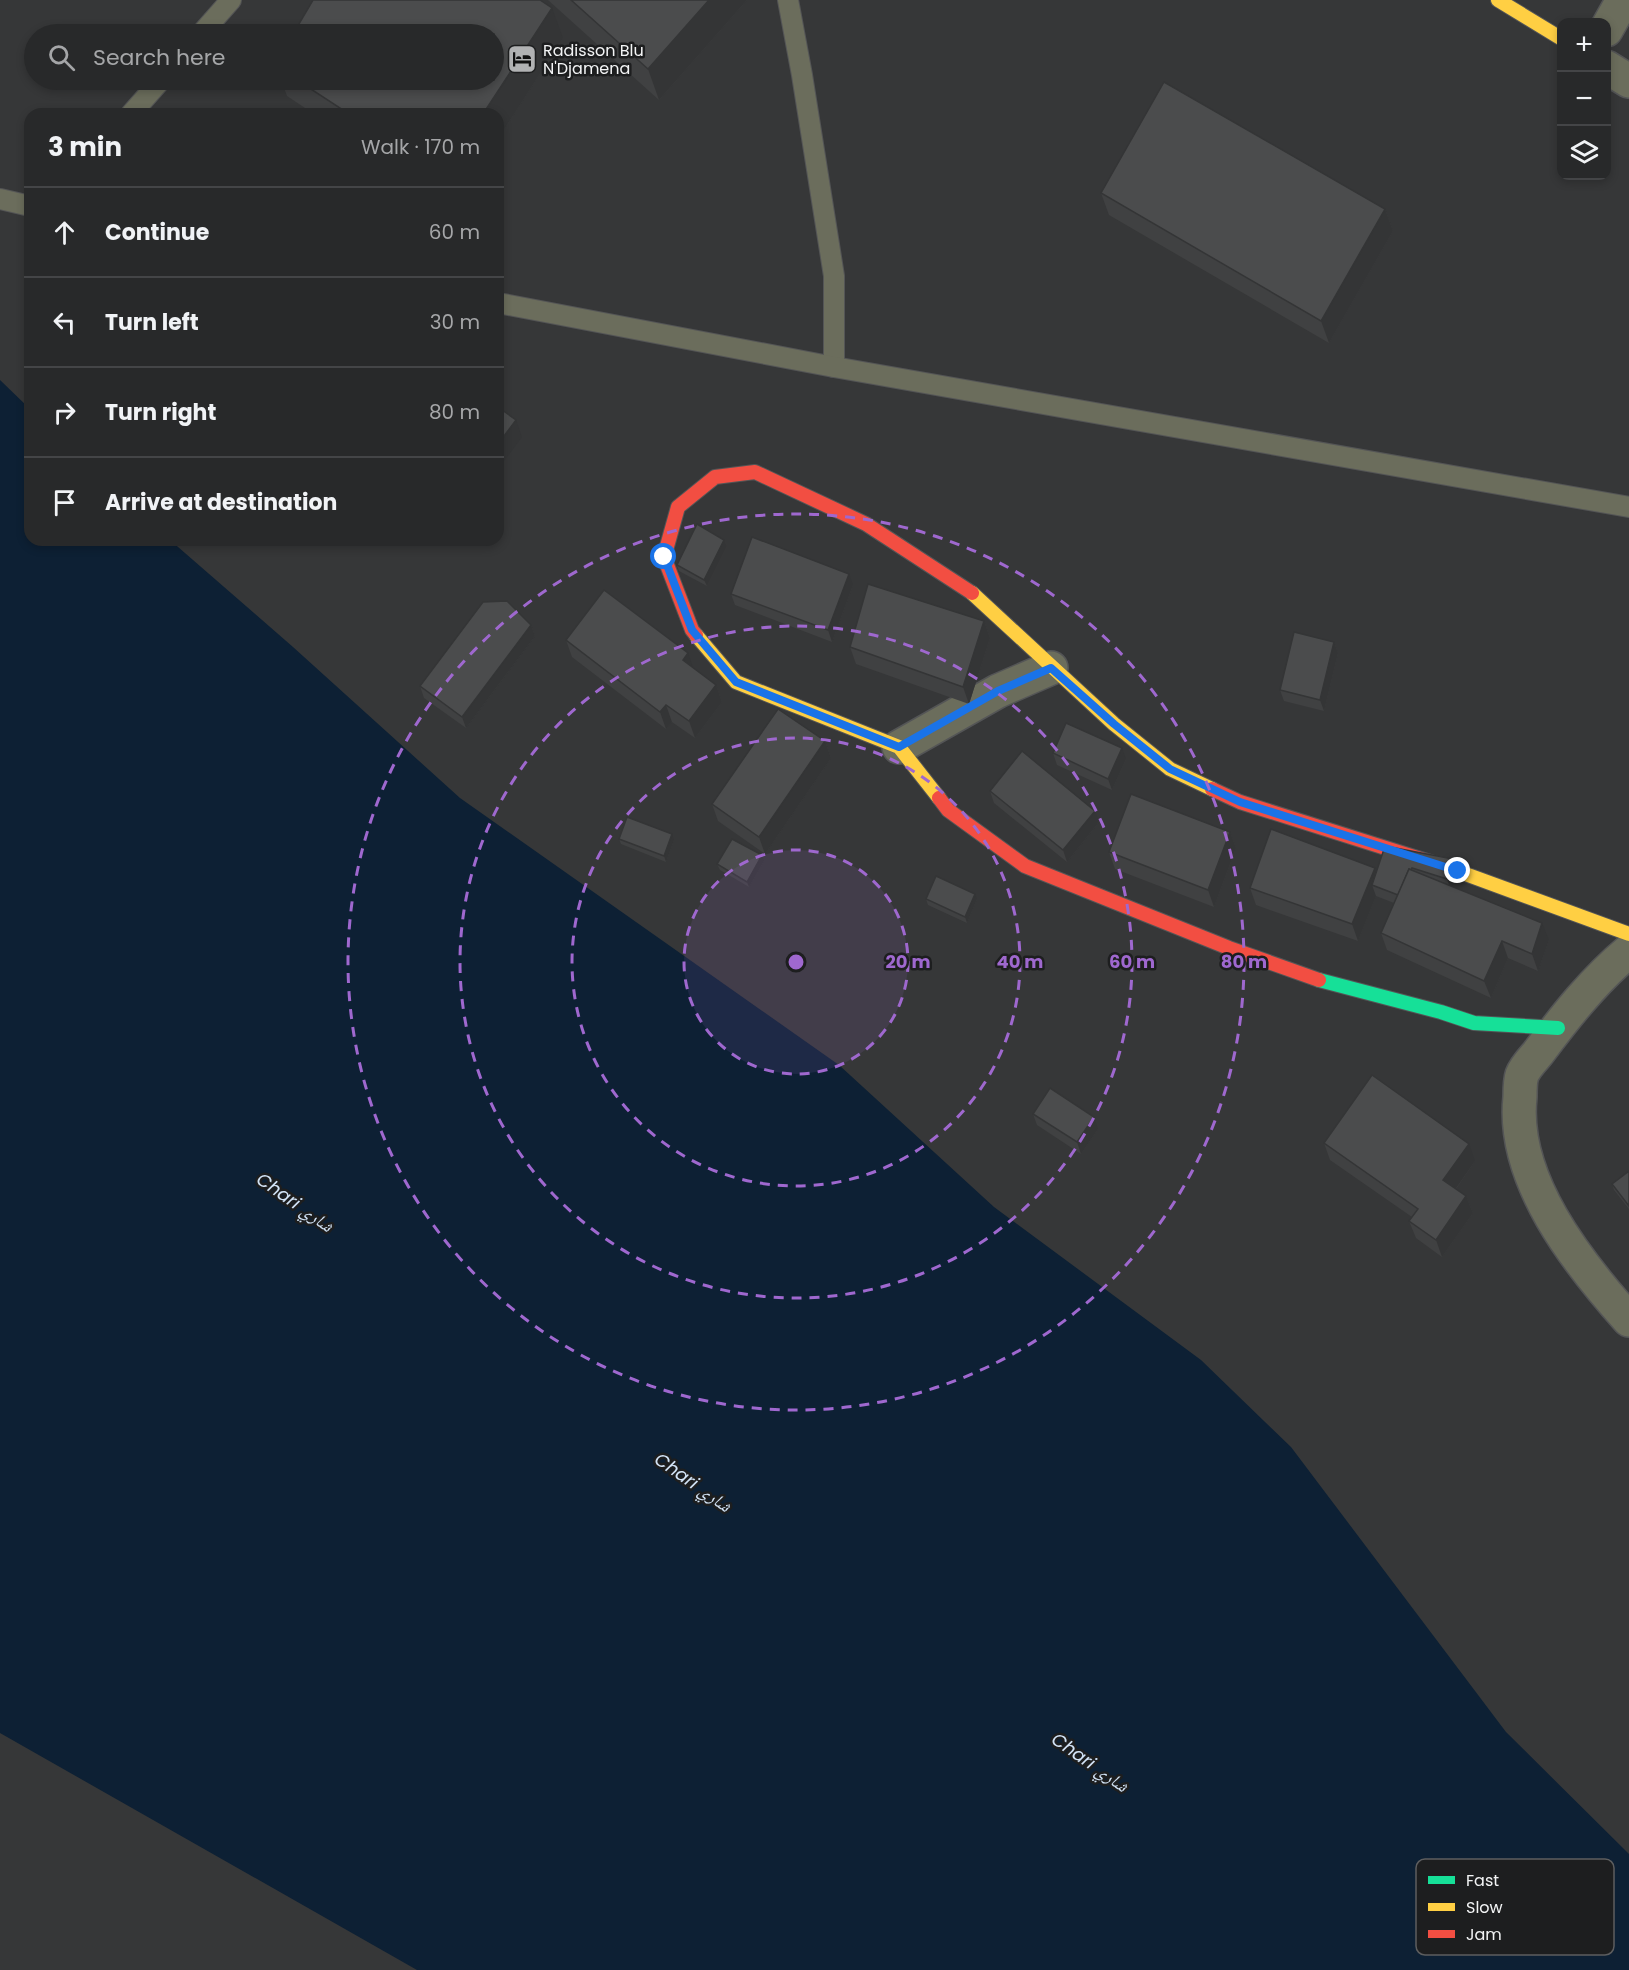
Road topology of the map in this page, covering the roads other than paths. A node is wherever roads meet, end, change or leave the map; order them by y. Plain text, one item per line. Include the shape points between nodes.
1 (231, 0) edge
2 (788, 0) edge
3 (1498, 0) edge
4 (1623, 0) edge
5 (1611, 21) edge
6 (210, 24) edge
7 (1557, 36) edge
8 (1611, 70) edge
9 (1629, 81) edge
10 (152, 90) edge
11 (136, 108) edge
12 (0, 199) edge
13 (24, 205) edge
14 (504, 304) edge
15 (834, 367) junction
16 (1629, 507) edge
17 (1051, 668) junction
18 (899, 747) junction
19 (1629, 934) edge
20 (1629, 951) edge
21 (1558, 1028) junction
22 (1629, 1320) edge

1 - 6 lane
2 - 15 lane via 834,276
3 - 7 street
4 - 5 street
8 - 9 street
10 - 11 lane
12 - 13 lane
14 - 15 lane
15 - 16 lane
17 - 18 street via 998,691
17 - 18 street via 970,591 866,524 755,472 715,477 678,507 664,557 692,630 736,682
17 - 19 street via 1170,769 1240,802 1446,867
18 - 21 street via 948,810 1025,866 1229,948 1334,984 1474,1023
20 - 21 street
21 - 22 street via 1522,1074 1518,1116 1527,1167 1554,1220 1589,1274

